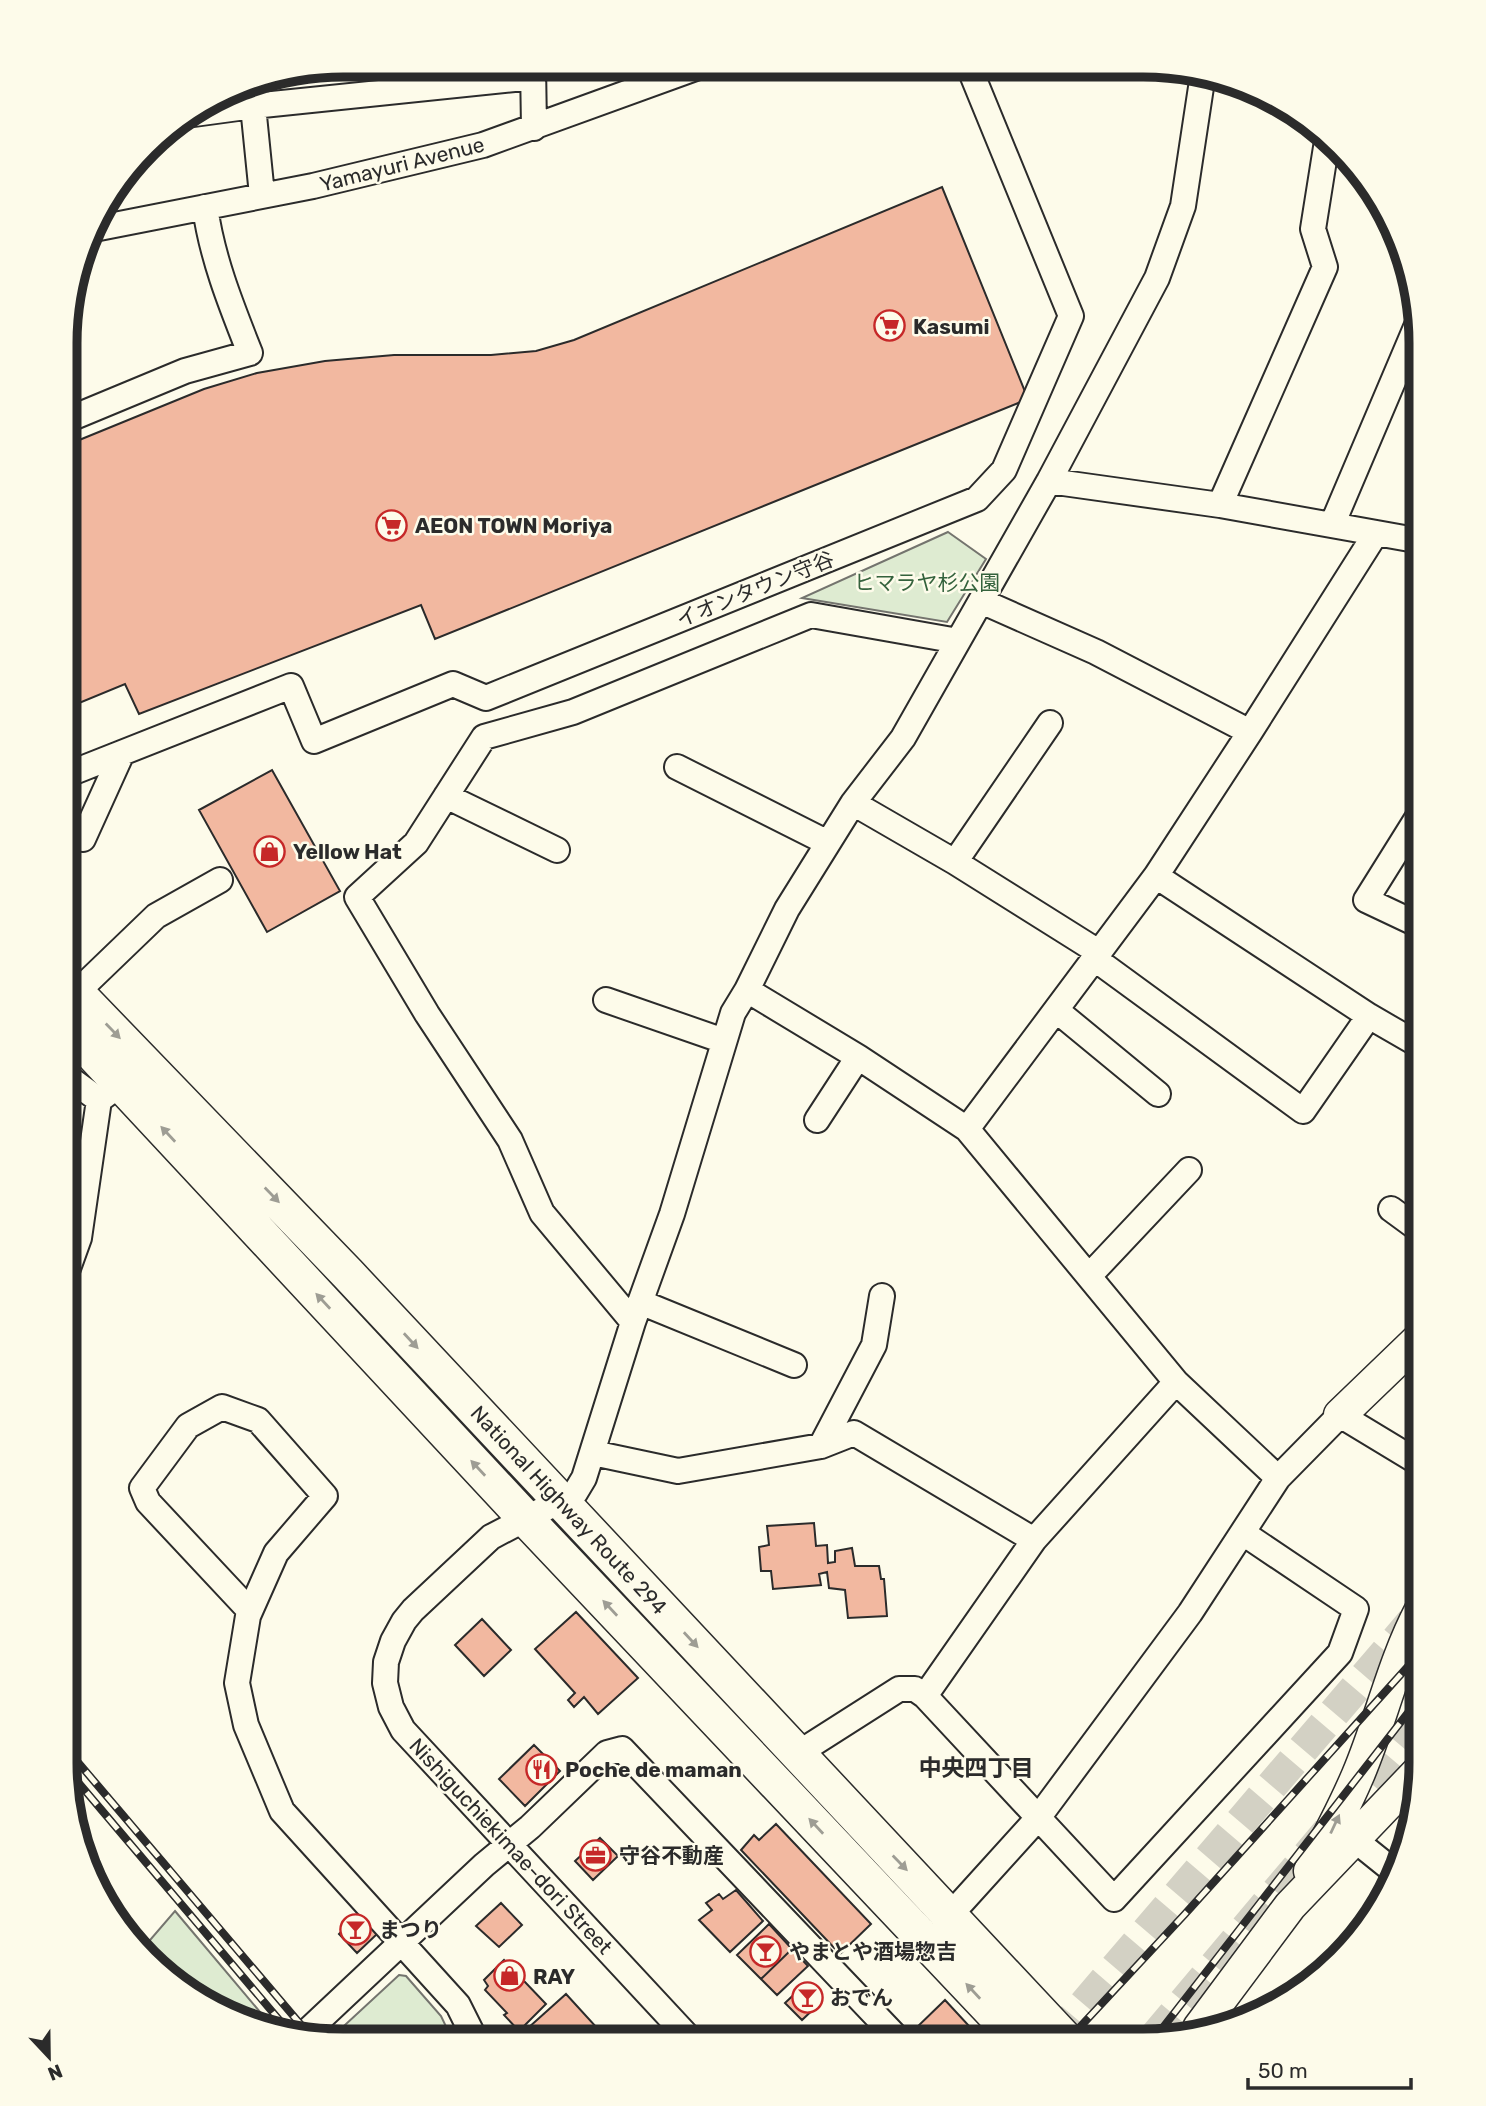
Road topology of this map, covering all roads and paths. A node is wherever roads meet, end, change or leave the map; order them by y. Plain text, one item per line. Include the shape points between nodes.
1 (485, 77) edge
2 (533, 77) edge
3 (665, 77) edge
4 (974, 77) edge
5 (1202, 84) edge
6 (255, 92) edge
7 (253, 106) junction
8 (213, 111) edge
9 (534, 128) junction
10 (1326, 150) edge
11 (262, 195) junction
12 (205, 206) junction
13 (104, 227) edge
14 (1409, 344) edge
15 (77, 416) edge
16 (1049, 481) junction
17 (1220, 505) junction
18 (1332, 525) junction
19 (1376, 533) junction
20 (1409, 539) edge
21 (981, 601) junction
22 (958, 641) junction
23 (1050, 723) dead end
24 (1251, 732) junction
25 (122, 752) junction
26 (677, 766) dead end
27 (77, 770) edge
28 (446, 796) junction
29 (853, 803) junction
30 (1409, 832) edge
31 (83, 839) dead end
32 (828, 843) junction
33 (557, 850) dead end
34 (955, 862) junction
35 (1156, 876) junction
36 (220, 880) dead end
37 (1409, 920) edge
38 (1098, 956) junction
39 (747, 990) junction
40 (77, 992) edge
41 (606, 1000) dead end
42 (1056, 1010) junction
43 (77, 1013) edge
44 (1369, 1016) junction
45 (1409, 1036) edge
46 (724, 1041) junction
47 (858, 1056) junction
48 (77, 1077) edge
49 (122, 1083) junction
50 (1158, 1094) dead end
51 (817, 1120) dead end
52 (967, 1129) junction
53 (1189, 1170) dead end
54 (1391, 1209) dead end
55 (1409, 1222) edge
56 (77, 1244) edge
57 (1090, 1275) junction
58 (882, 1296) dead end
59 (637, 1312) junction
60 (1409, 1349) edge
61 (794, 1365) dead end
62 (1176, 1382) junction
63 (1340, 1415) junction
64 (821, 1446) junction
65 (593, 1453) junction
66 (1409, 1457) edge
67 (1278, 1478) junction
68 (560, 1501) junction
69 (525, 1518) junction
70 (1243, 1533) junction
71 (1034, 1540) junction
72 (250, 1611) junction
73 (1409, 1634) edge
74 (925, 1696) junction
75 (797, 1754) junction
76 (1408, 1783) edge
77 (1038, 1818) junction
78 (1355, 1840) junction
79 (508, 1845) junction
80 (1388, 1867) edge
81 (962, 1902) dead end
82 (1290, 1906) junction
83 (402, 1942) junction
84 (1203, 2022) edge
85 (311, 2027) edge
86 (470, 2029) edge
87 (681, 2029) edge
88 (889, 2029) edge
89 (1009, 2029) edge
90 (1057, 2029) edge

1 - 7 street
2 - 9 street
3 - 9 street, Yamayuri Avenue
4 - 25 street, イオンタウン守谷 via 1072,316 1004,471 977,499 486,698 453,684 314,741 291,686
5 - 16 street, Nishiguchiekimae-dori Street via 1183,206 1157,278
6 - 7 street
7 - 8 street
7 - 11 street
9 - 11 street, Yamayuri Avenue via 424,161
10 - 17 street via 1313,229 1325,267
11 - 12 street, Yamayuri Avenue
12 - 13 street, Yamayuri Avenue
12 - 15 street via 211,243 250,353 185,371
14 - 18 street
16 - 17 street
16 - 21 street, Nishiguchiekimae-dori Street
17 - 18 street
18 - 19 street
19 - 20 street
19 - 24 street
21 - 22 street, Nishiguchiekimae-dori Street
21 - 24 street via 1096,652
22 - 28 street via 811,615 573,712 484,737
22 - 29 street, Nishiguchiekimae-dori Street via 903,738
23 - 34 street
24 - 35 street
25 - 27 street, イオンタウン守谷
25 - 31 street
26 - 32 street
28 - 33 street
28 - 59 street via 416,843 358,897 427,1014 510,1140 542,1213
29 - 32 street, Nishiguchiekimae-dori Street
29 - 34 street
30 - 37 street via 1366,900
32 - 39 street, Nishiguchiekimae-dori Street via 787,909
34 - 38 street
35 - 38 street
35 - 44 street
36 - 40 street via 156,916
38 - 42 street
38 - 44 street via 1303,1111
39 - 46 street, Nishiguchiekimae-dori Street
39 - 47 street
41 - 46 street
42 - 50 street
42 - 52 street
43 - 49 highway, National Highway Route 294
44 - 45 street
46 - 59 street, Nishiguchiekimae-dori Street
47 - 51 street
47 - 52 street
48 - 49 street
49 - 56 street
49 -> 68 highway, National Highway Route 294 via 348,1274
69 -> 49 highway, National Highway Route 294
52 - 57 street
53 - 57 street
54 - 55 street
57 - 62 street
58 - 64 street via 874,1345
59 - 61 street
59 - 65 street, Nishiguchiekimae-dori Street
60 - 63 main road
62 - 67 street
62 - 71 street
63 - 66 street
63 - 67 street
64 - 65 street via 678,1471
64 - 71 street via 854,1433
65 - 68 street, Nishiguchiekimae-dori Street via 575,1493
67 - 70 street
68 - 69 street, Nishiguchiekimae-dori Street
68 -> 75 highway, National Highway Route 294
69 - 79 street, Nishiguchiekimae-dori Street via 491,1537 412,1610 386,1662 385,1683 403,1730
89 -> 69 highway, National Highway Route 294
70 - 77 street via 1190,1614
70 - 77 street via 1356,1609 1340,1653 1114,1899
71 - 74 street
72 - 72 street via 148,1502 142,1489 188,1426 222,1407 258,1420 325,1496 276,1553
72 - 83 street via 237,1683 264,1773 282,1811
82 -> 73 main road via 1358,1774
74 - 75 street via 915,1689 899,1689
74 - 77 street
75 -> 90 highway, National Highway Route 294
76 - 78 main road
77 - 81 street
78 - 80 street
78 - 82 main road
79 - 83 street
79 - 87 street, Nishiguchiekimae-dori Street
79 - 88 street via 607,1753 622,1749
82 - 84 main road
83 - 85 street
83 - 86 street via 458,2005

